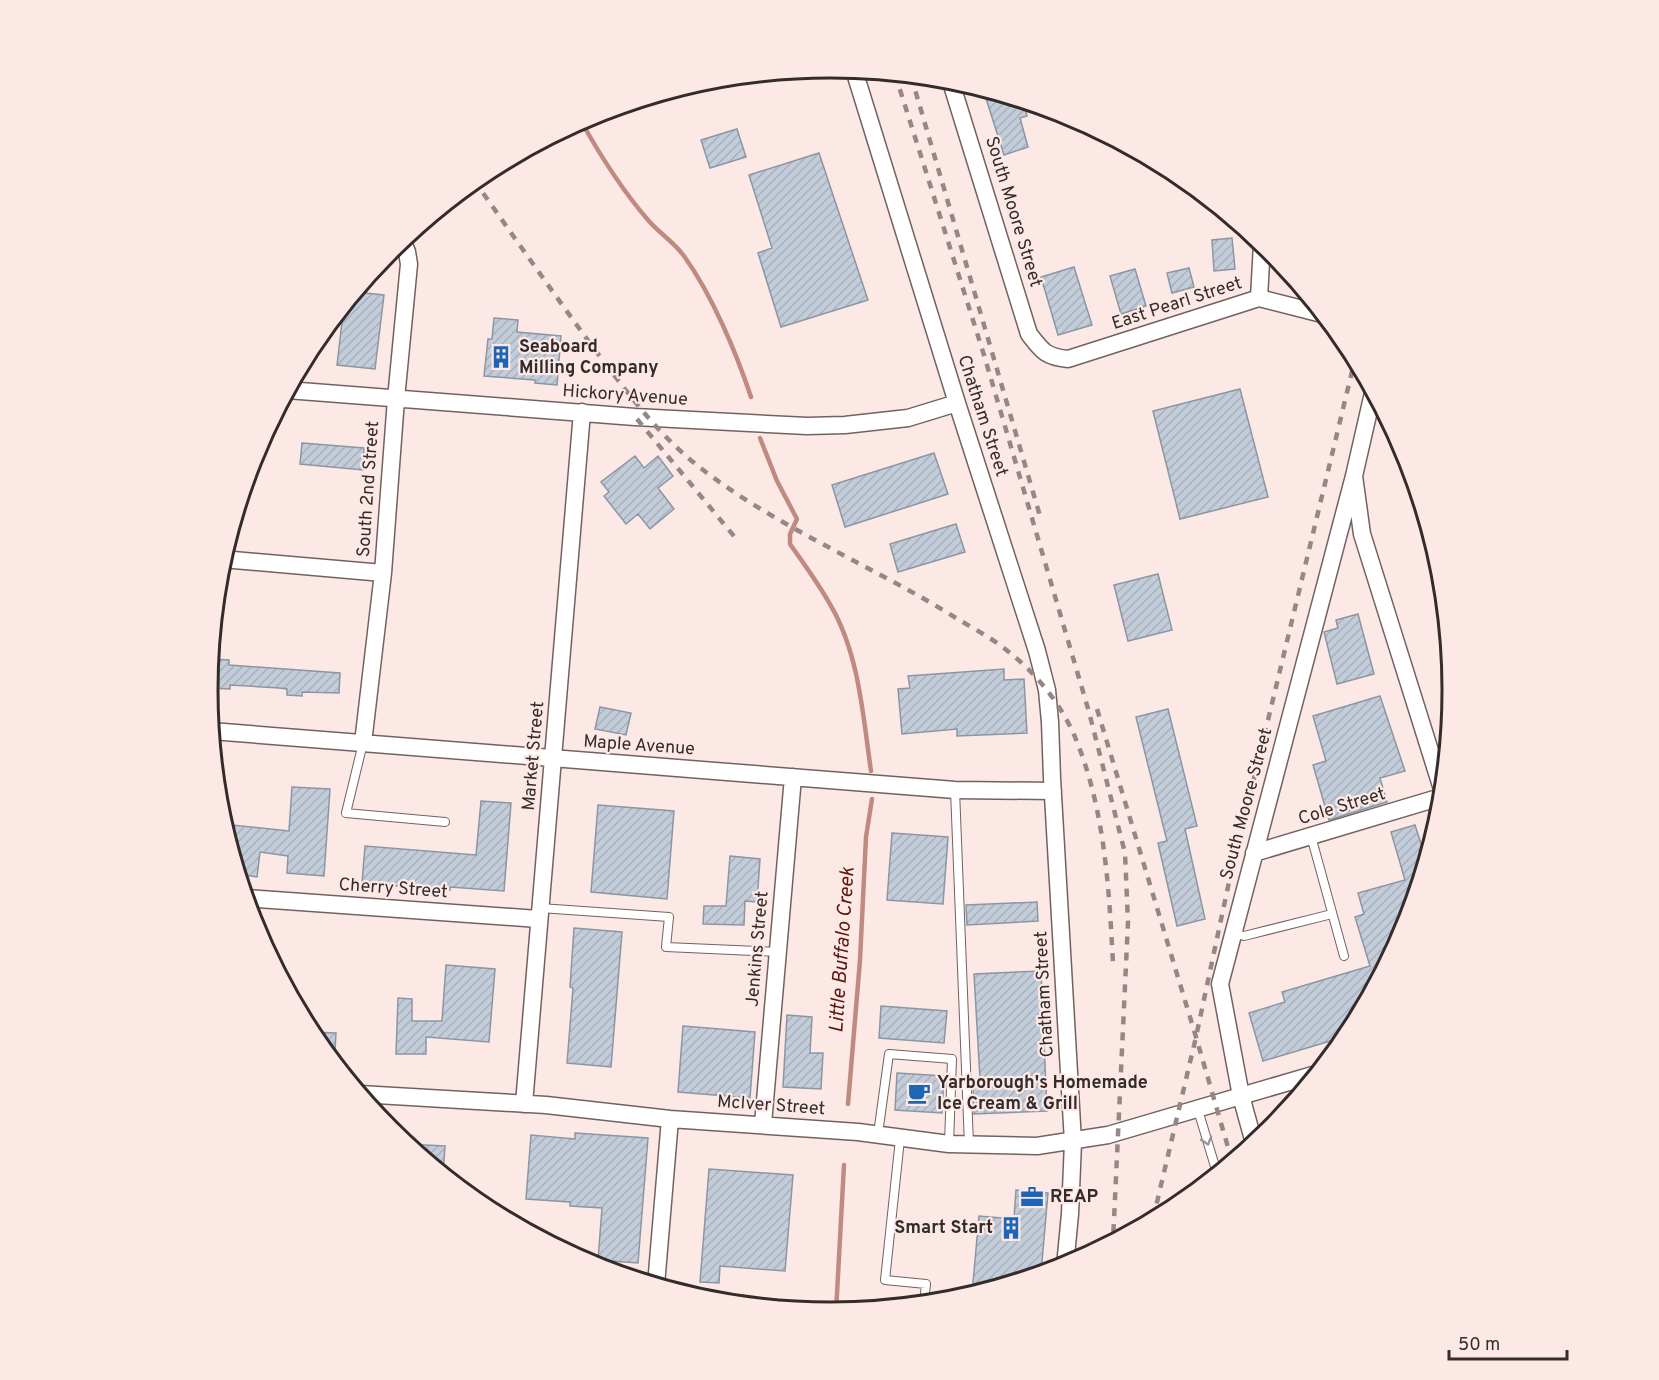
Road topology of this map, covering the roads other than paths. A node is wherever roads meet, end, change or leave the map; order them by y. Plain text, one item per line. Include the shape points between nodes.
1 (857, 79) edge
2 (953, 91) edge
3 (406, 249) edge
4 (1261, 256) edge
5 (1258, 298) junction
6 (1310, 311) edge
7 (1045, 352) joint
8 (296, 391) edge
9 (396, 399) junction
10 (957, 403) junction
11 (582, 412) junction
12 (1376, 415) edge
13 (1354, 476) junction
14 (232, 560) edge
15 (383, 573) junction
16 (219, 732) edge
17 (363, 743) junction
18 (1438, 755) edge
19 (554, 759) junction
20 (793, 777) junction
21 (1052, 784) junction
22 (955, 790) junction
23 (1431, 800) edge
24 (445, 822) dead end
25 (1311, 836) junction
26 (1254, 854) junction
27 (254, 899) edge
28 (539, 914) junction
29 (1332, 914) junction
30 (1233, 933) junction
31 (778, 952) junction
32 (1344, 956) dead end
33 (1303, 1078) edge
34 (370, 1095) edge
35 (1241, 1096) junction
36 (524, 1104) junction
37 (1198, 1110) junction
38 (670, 1119) junction
39 (763, 1124) junction
40 (1251, 1133) edge
41 (878, 1134) junction
42 (900, 1139) junction
43 (1073, 1142) junction
44 (949, 1144) junction
45 (969, 1145) junction
46 (1215, 1165) edge
47 (1066, 1254) edge
48 (657, 1277) edge
49 (925, 1294) edge

1 - 10 street, Chatham Street
2 - 7 street, South Moore Street via 1029,334
3 - 9 street, South 2nd Street via 409,264
4 - 5 street
5 - 6 street, East Pearl Street
5 - 7 street, East Pearl Street via 1068,359
8 - 9 street, Hickory Avenue
9 - 11 street, Hickory Avenue
9 - 15 street, South 2nd Street
10 - 11 street, Hickory Avenue via 908,418 807,426
10 - 21 street, Chatham Street via 1047,690
11 - 19 street, Market Street
12 - 13 street, South Moore Street
13 - 18 street via 1362,534
13 - 26 street, South Moore Street
14 - 15 street
15 - 17 street, South 2nd Street
16 - 17 street, Maple Avenue
17 - 19 street, Maple Avenue
17 - 24 lane via 346,813
19 - 20 street, Maple Avenue
19 - 28 street, Market Street
20 - 22 street, Maple Avenue
20 - 31 street, Jenkins Street
21 - 22 street, Maple Avenue
21 - 43 street, Chatham Street
22 - 45 lane
23 - 25 street, Cole Street
25 - 26 street, Cole Street
25 - 29 lane
26 - 30 street, South Moore Street
27 - 28 street, Cherry Street
28 - 31 lane via 669,917 666,947
28 - 36 street, Market Street
29 - 30 lane via 1244,936
29 - 32 lane
30 - 35 street, South Moore Street via 1220,984
31 - 39 street, Jenkins Street
33 - 35 street, McIver Street
34 - 36 street, McIver Street
35 - 37 street, McIver Street
35 - 40 street, South Moore Street
36 - 38 street, McIver Street
37 - 43 street, McIver Street
37 -> 46 lane
38 - 39 street, McIver Street
38 - 48 street
39 - 41 street, McIver Street
41 - 42 street, McIver Street
41 - 44 lane via 889,1054 952,1059
42 - 44 street, McIver Street
42 - 49 lane via 885,1280 926,1284
43 - 45 street, McIver Street
43 - 47 street, Chatham Street
44 - 45 street, McIver Street

